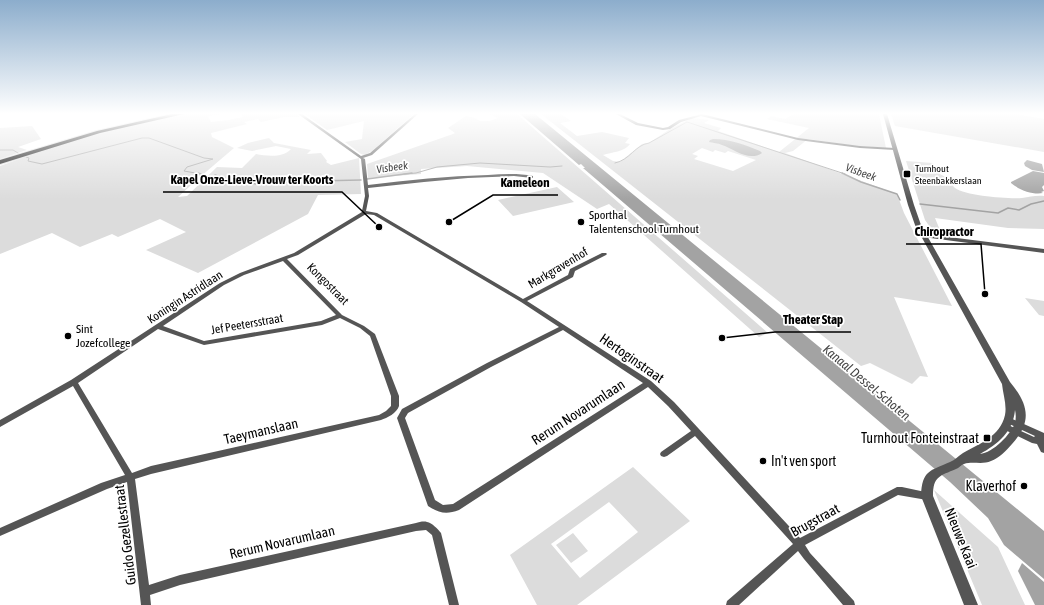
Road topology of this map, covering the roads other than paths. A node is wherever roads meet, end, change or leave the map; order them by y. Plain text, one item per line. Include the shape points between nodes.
1 (65, 142) edge
2 (339, 142) edge
3 (385, 142) edge
4 (827, 142) edge
5 (892, 142) edge
6 (895, 152) junction
7 (361, 157) junction
8 (0, 162) edge
9 (532, 177) dead end
10 (366, 187) junction
11 (365, 214) junction
12 (926, 238) junction
13 (1044, 253) edge
14 (604, 254) dead end
15 (284, 259) junction
16 (523, 301) junction
17 (340, 316) junction
18 (159, 327) junction
19 (563, 328) junction
20 (74, 382) junction
21 (648, 383) junction
22 (1007, 384) junction
23 (395, 407) joint
24 (1007, 423) junction
25 (0, 424) edge
26 (1018, 429) junction
27 (696, 431) junction
28 (1041, 438) edge
29 (1044, 450) edge
30 (664, 454) dead end
31 (962, 461) junction
32 (131, 478) junction
33 (927, 496) junction
34 (0, 532) edge
35 (799, 544) junction
36 (145, 591) junction
37 (146, 605) edge
38 (454, 605) edge
39 (731, 605) edge
40 (850, 605) edge
41 (971, 605) edge

1 - 8 main road
2 - 7 street
3 - 7 street via 371,154
4 - 6 street
5 - 6 street
6 - 12 street via 918,225
7 - 10 street via 364,160
9 - 10 street via 461,177
10 - 11 street
11 - 15 street, Koningin Astridlaan via 317,243
11 - 16 street, Hertoginstraat via 374,214
12 - 13 street
12 - 22 street
14 - 16 street, Markgravenhof via 572,270 572,276
15 - 17 street, Kongostraat
15 - 18 street, Koningin Astridlaan via 231,279
16 - 19 street, Hertoginstraat
17 - 18 street, Jef Peetersstraat via 322,323 204,343
17 - 23 street, Kongostraat via 373,335 395,396
18 - 20 street, Koningin Astridlaan
19 - 21 street, Hertoginstraat
19 - 21 street, Rerum Novarumlaan via 405,411 402,418 431,503 440,509 450,510 456,507
20 - 25 street, Koningin Astridlaan
20 - 32 street, Guido Gezellestraat
21 - 27 street, Hertoginstraat
22 - 24 street via 1010,406
22 - 26 street via 1013,390 1021,412
23 - 32 street, Taeymanslaan via 381,417 151,470
24 - 26 street
24 - 31 street via 994,441
26 - 28 street via 1035,441
26 - 31 street via 1003,447 988,458
27 - 30 street
27 - 35 street, Hertoginstraat
28 - 29 street
31 - 33 street, Nieuwe Kaai via 933,475 928,482
32 - 34 street, Taeymanslaan via 104,486
32 - 36 street, Guido Gezellestraat
33 - 35 street, Brugstraat via 897,491
33 - 41 street, Nieuwe Kaai
35 - 39 street, Brugstraat
35 - 40 street, Hertoginstraat
36 - 37 street, Guido Gezellestraat
36 - 38 street, Rerum Novarumlaan via 180,580 408,528 427,526 436,533

